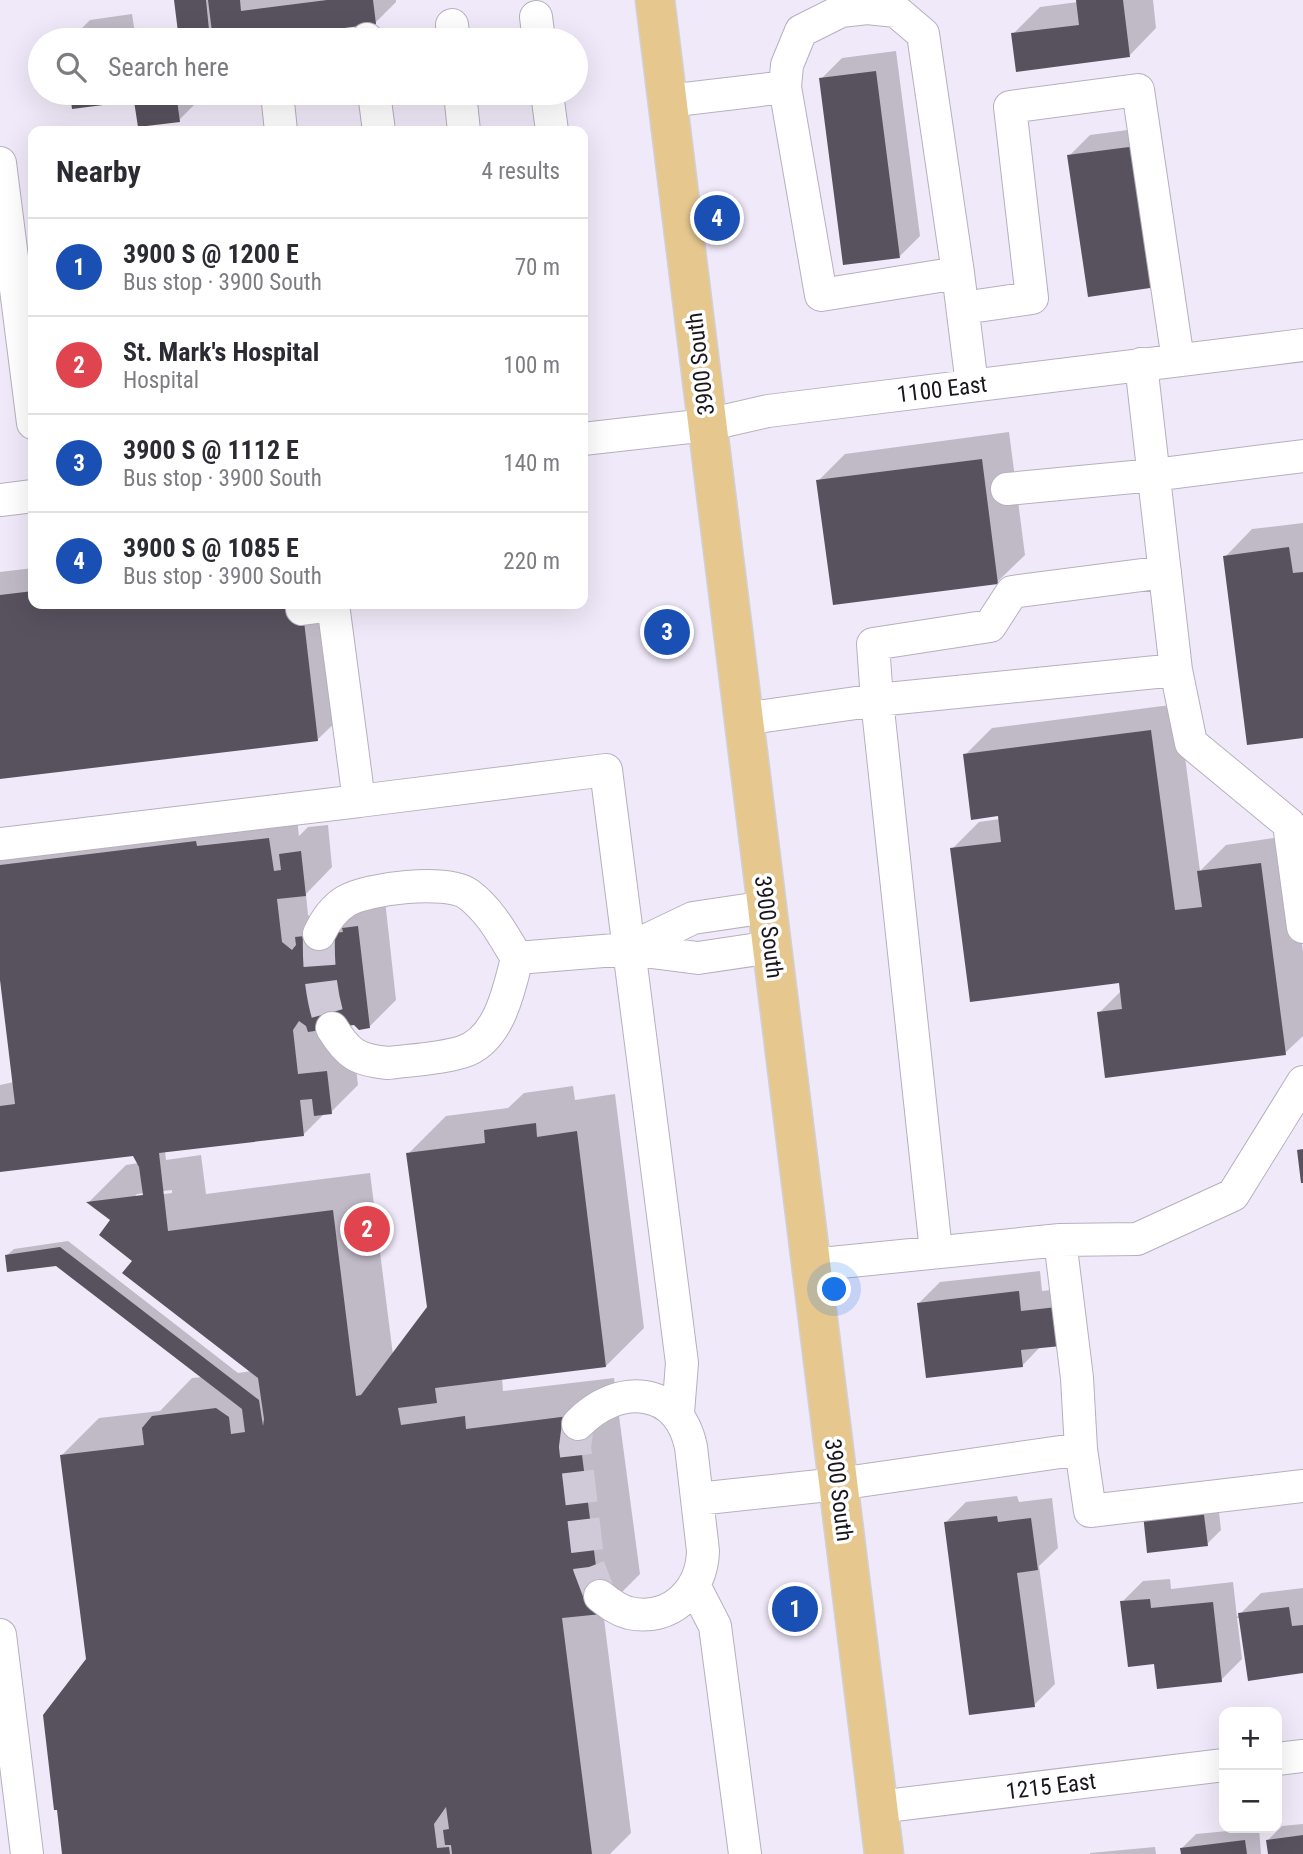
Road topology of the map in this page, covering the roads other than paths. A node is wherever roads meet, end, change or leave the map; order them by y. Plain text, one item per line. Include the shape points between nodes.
1 (655, 0) edge
2 (785, 87) junction
3 (668, 101) junction
4 (278, 105) edge
5 (376, 105) edge
6 (461, 105) edge
7 (549, 105) edge
8 (280, 126) edge
9 (378, 126) edge
10 (463, 126) edge
11 (551, 126) edge
12 (0, 163) edge
13 (958, 273) junction
14 (963, 308) junction
15 (1303, 345) edge
16 (1178, 360) junction
17 (1141, 364) junction
18 (28, 384) edge
19 (972, 385) junction
20 (707, 425) junction
21 (588, 438) edge
22 (1303, 456) edge
23 (1154, 475) junction
24 (1007, 489) dead end
25 (28, 497) edge
26 (0, 500) edge
27 (1165, 572) junction
28 (334, 609) edge
29 (1177, 670) junction
30 (877, 700) junction
31 (743, 719) junction
32 (359, 801) junction
33 (0, 844) edge
34 (1301, 894) edge
35 (767, 907) junction
36 (1303, 927) edge
37 (319, 934) tunnel mouth
38 (772, 947) junction
39 (628, 948) junction
40 (517, 958) junction
41 (332, 1028) tunnel mouth
42 (1303, 1082) edge
43 (1059, 1240) junction
44 (936, 1251) junction
45 (811, 1265) junction
46 (678, 1413) junction
47 (578, 1424) dead end
48 (1081, 1449) junction
49 (838, 1484) junction
50 (1303, 1486) edge
51 (697, 1499) junction
52 (695, 1587) junction
53 (600, 1596) tunnel mouth
54 (0, 1635) edge
55 (1303, 1756) edge
56 (1282, 1758) edge
57 (1219, 1766) edge
58 (878, 1807) junction
59 (27, 1854) edge
60 (745, 1854) edge
61 (884, 1854) edge

1 - 3 main road, 3900 South
2 - 3 street
2 - 13 street via 821,295
2 - 13 street via 787,65 801,32 841,11 896,11 923,34
3 - 20 main road, 3900 South
4 - 8 street
5 - 9 street
6 - 10 street
7 - 11 street
12 - 18 street
13 - 14 street
14 - 16 street via 1031,298 1010,107 1138,90
14 - 19 street
15 - 16 street, 1100 East
16 - 17 street, 1100 East
17 - 19 street, 1100 East
17 - 23 street
19 - 20 street, 1100 East via 768,411
20 - 21 street, 1100 East
20 - 31 main road, 3900 South
22 - 23 street
23 - 24 street
23 - 27 street
25 - 26 street
27 - 29 street
27 - 30 street via 1012,592 990,626 873,643
28 - 32 street
29 - 30 street
29 - 34 street via 1191,743 1289,824
30 - 31 street
30 - 44 street
31 - 35 main road, 3900 South
32 - 33 street
32 - 39 street via 606,770
34 - 36 street
35 - 38 main road, 3900 South
35 - 39 street via 693,918
37 - 40 street via 334,911 359,895 445,886 467,894 484,909
38 - 39 street via 698,958
38 - 45 main road, 3900 South
39 - 40 street
39 - 46 street via 682,1363
40 - 41 street via 498,1017 483,1039 464,1052 375,1062 344,1047
42 - 43 street via 1233,1195 1136,1239
43 - 44 street
43 - 48 street
44 - 45 street
45 - 49 main road, 3900 South
46 - 47 street via 640,1396 614,1400
46 - 51 street via 688,1434
48 - 49 street
48 - 50 street via 1090,1511
49 - 51 street
49 - 58 main road, 3900 South
51 - 52 street via 703,1566
52 - 53 street via 671,1607 649,1614 628,1613
52 - 60 street via 715,1626
54 - 59 street
55 - 56 street
57 - 58 street, 1215 East
58 - 61 main road, 3900 South

